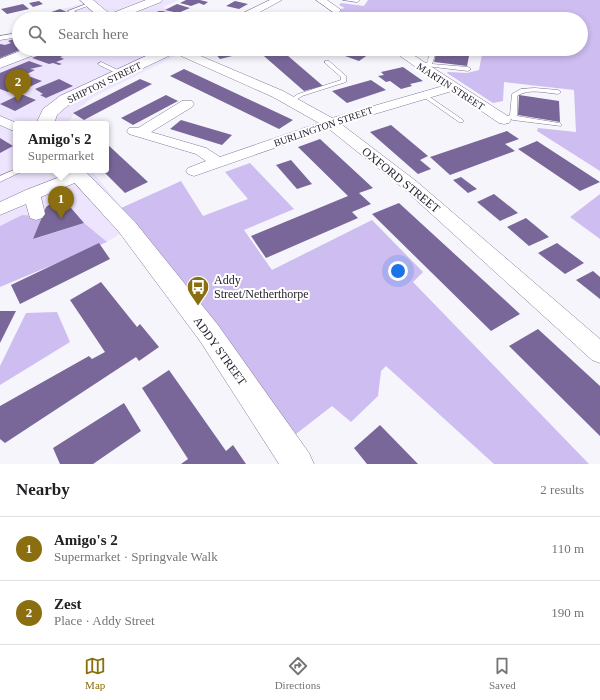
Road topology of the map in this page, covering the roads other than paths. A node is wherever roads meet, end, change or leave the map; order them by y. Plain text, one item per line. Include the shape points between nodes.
1 (157, 0) edge
2 (277, 0) edge
3 (321, 0) edge
4 (345, 0) edge
5 (357, 1) dead end
6 (88, 2) edge
7 (336, 10) dead end
8 (72, 12) edge
9 (100, 12) edge
10 (126, 12) edge
11 (253, 12) edge
12 (12, 36) edge
13 (0, 38) edge
14 (20, 56) edge
15 (158, 56) edge
16 (190, 56) edge
17 (408, 56) edge
18 (430, 56) edge
19 (327, 62) dead end
20 (0, 64) edge
21 (101, 64) dead end
22 (424, 65) junction
23 (468, 69) dead end
24 (120, 74) junction
25 (453, 86) junction
26 (558, 92) dead end
27 (424, 95) junction
28 (291, 101) junction
29 (187, 104) dead end
30 (505, 118) junction
31 (0, 120) edge
32 (46, 121) edge
33 (461, 121) dead end
34 (330, 123) junction
35 (559, 125) dead end
36 (13, 126) edge
37 (217, 162) junction
38 (194, 171) dead end
39 (14, 173) edge
40 (74, 173) edge
41 (77, 173) edge
42 (0, 179) edge
43 (32, 194) junction
44 (0, 209) edge
45 (36, 214) dead end
46 (600, 353) edge
47 (298, 464) edge

1 - 10 street
2 - 11 street
3 - 7 street
4 - 5 lane
6 - 8 lane via 70,11
6 - 9 street
12 - 13 lane
14 - 20 street
15 - 24 street, SHIPTON STREET
16 - 28 street, OXFORD STREET
17 - 22 street, MARTIN STREET
18 - 22 lane
19 - 28 lane via 344,77 344,81 300,95
21 - 24 lane
22 - 23 lane
22 - 25 street, MARTIN STREET
24 - 32 street, SHIPTON STREET via 66,99 49,113
25 - 27 street, BURLINGTON STREET
25 - 30 street, MARTIN STREET
26 - 30 lane via 517,92
27 - 33 lane
27 - 34 street, BURLINGTON STREET
28 - 34 street, OXFORD STREET
29 - 37 street via 136,132 201,151
30 - 35 lane
31 - 36 street
34 - 37 street, BURLINGTON STREET
34 - 46 street, OXFORD STREET via 410,185
37 - 38 street, BURLINGTON STREET
39 - 42 lane
40 - 43 street
41 - 47 street, ADDY STREET via 127,227 208,333
43 - 44 street
43 - 45 street

